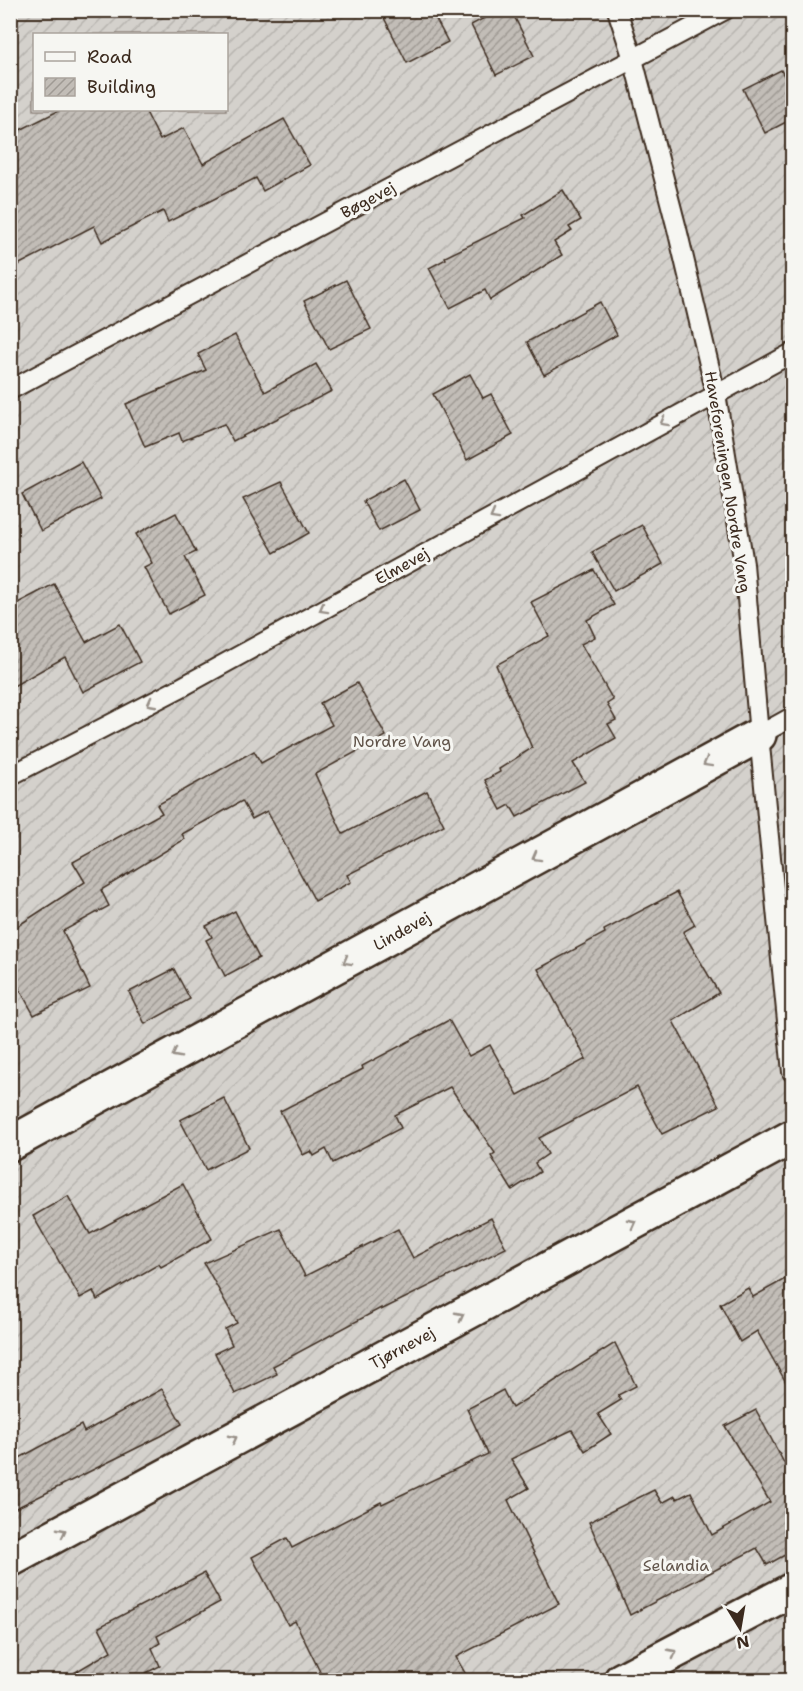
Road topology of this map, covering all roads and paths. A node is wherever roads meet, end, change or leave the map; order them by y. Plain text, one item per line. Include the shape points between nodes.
1 (617, 10) edge
2 (725, 10) edge
3 (633, 59) junction
4 (792, 353) edge
5 (10, 390) edge
6 (716, 394) junction
7 (792, 717) edge
8 (759, 735) junction
9 (10, 776) edge
10 (792, 1072) edge
11 (792, 1137) edge
12 (10, 1144) edge
13 (10, 1560) edge
14 (792, 1590) edge
15 (621, 1680) edge

1 - 3 lane, Haveforeningen Nordre Vang
2 - 3 lane, Bøgevej
3 - 5 lane, Bøgevej
3 - 6 lane, Haveforeningen Nordre Vang
4 - 6 lane, Elmevej
6 - 8 lane, Haveforeningen Nordre Vang via 744,564
6 -> 9 lane, Elmevej
7 - 8 lane, Lindevej
8 - 10 lane, Haveforeningen Nordre Vang
8 -> 12 street, Lindevej
13 -> 11 street, Tjørnevej
15 -> 14 street

